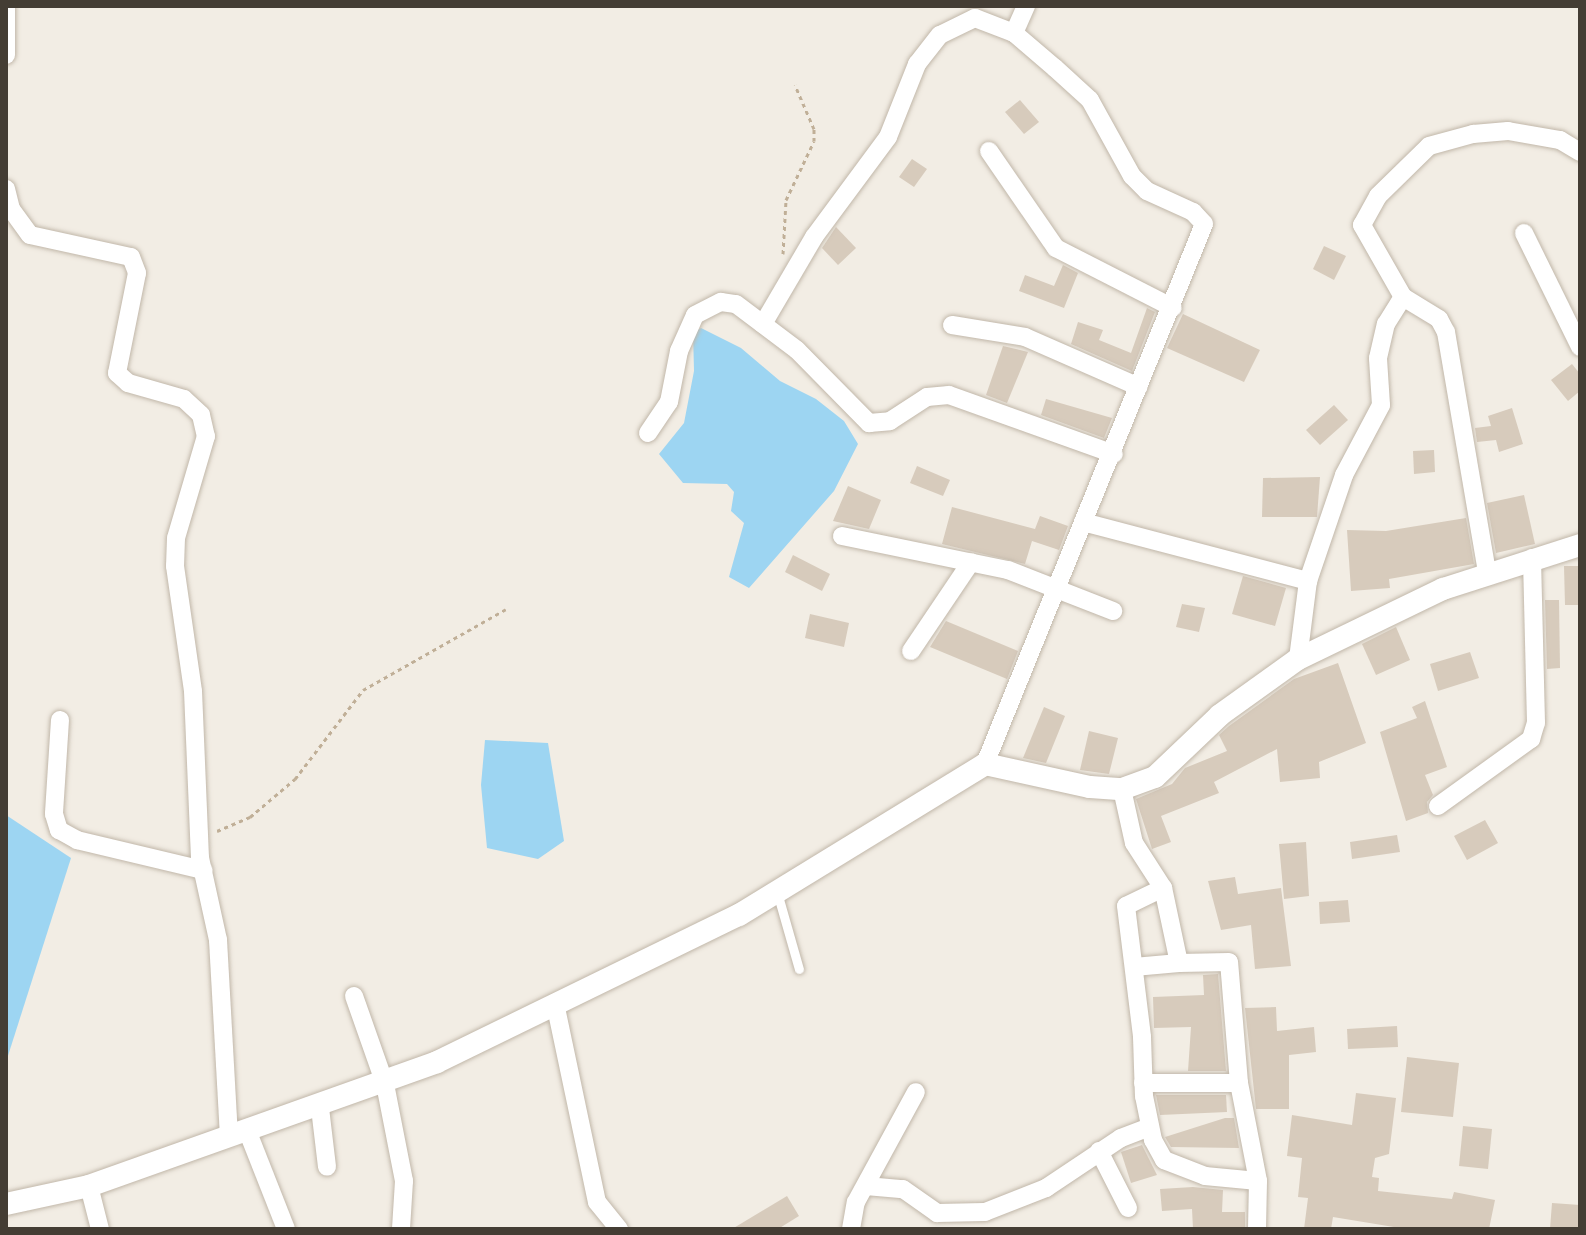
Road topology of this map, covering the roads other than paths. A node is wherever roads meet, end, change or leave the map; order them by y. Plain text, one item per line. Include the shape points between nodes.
1 (1026, 6) edge
2 (6, 7) edge
3 (1014, 33) junction
4 (6, 55) edge
5 (989, 151) dead end
6 (1580, 152) edge
7 (6, 189) edge
8 (1524, 233) dead end
9 (1403, 297) junction
10 (1173, 308) junction
11 (763, 324) junction
12 (952, 325) dead end
13 (1580, 347) edge
14 (1139, 387) junction
15 (648, 433) dead end
16 (1114, 454) junction
17 (1083, 522) junction
18 (842, 536) dead end
19 (1580, 545) edge
20 (1532, 558) junction
21 (971, 562) junction
22 (1487, 572) junction
23 (1308, 581) junction
24 (1057, 587) junction
25 (1113, 611) dead end
26 (911, 651) dead end
27 (1298, 659) junction
28 (60, 720) dead end
29 (985, 764) junction
30 (1122, 789) junction
31 (1438, 806) dead end
32 (203, 870) junction
33 (1163, 888) junction
34 (777, 890) junction
35 (1179, 963) junction
36 (1134, 967) junction
37 (799, 969) dead end
38 (354, 996) dead end
39 (555, 1003) junction
40 (1143, 1083) junction
41 (1239, 1083) junction
42 (385, 1084) junction
43 (916, 1092) dead end
44 (320, 1108) junction
45 (1150, 1127) junction
46 (238, 1132) junction
47 (1099, 1151) junction
48 (327, 1167) dead end
49 (1258, 1181) junction
50 (89, 1186) junction
51 (866, 1186) junction
52 (6, 1204) edge
53 (1128, 1208) dead end
54 (100, 1229) edge
55 (286, 1229) edge
56 (401, 1229) edge
57 (619, 1229) edge
58 (851, 1229) edge
59 (1257, 1229) edge

1 - 3 street
2 - 4 street
3 - 10 street via 1090,100 1132,176 1147,191 1193,212 1204,224
3 - 11 street via 975,18 940,35 917,64 888,137 814,237
5 - 10 street via 1056,248
6 - 9 street via 1560,140 1508,131 1429,146 1378,196 1362,225
7 - 32 street via 15,217 30,235 131,257 137,273 117,373 128,383 184,399 201,415 206,436 176,538 175,566 193,691
8 - 13 street
9 - 22 street via 1439,319 1446,332
9 - 23 street via 1386,324 1378,358 1381,405 1344,475
10 - 14 street
11 - 15 street via 736,304 721,302 695,315 679,351 669,402
11 - 16 street via 797,350 869,423 890,421 927,397 949,395
12 - 14 street via 1025,337
14 - 16 street
16 - 17 street
17 - 23 street
17 - 24 street
18 - 21 street
19 - 20 street
20 - 22 street
20 - 31 street via 1536,723 1531,739
21 - 24 street
21 - 26 street
22 - 27 street
23 - 27 street
24 - 25 street
24 - 29 street
27 - 30 street via 1220,715 1155,777
28 - 32 street via 54,814 59,830 77,840
29 - 30 street via 1059,784
29 - 34 street
30 - 33 street via 1134,843
32 - 46 street via 218,940
33 - 35 street
33 - 36 street via 1126,906
34 - 37 lane
34 - 39 street via 725,921
35 - 36 street
35 - 41 street via 1229,962
36 - 40 street
38 - 42 street
39 - 42 street
39 - 57 street via 597,1202
40 - 41 street
40 - 45 street
41 - 49 street
42 - 44 street
42 - 56 street via 404,1181
43 - 51 street
44 - 46 street
44 - 48 street
45 - 47 street
45 - 49 street via 1164,1160 1205,1176
46 - 50 street
46 - 55 street
47 - 51 street via 1046,1188 985,1212 937,1213 903,1189
47 - 53 street
49 - 59 street
50 - 52 street
50 - 54 street
51 - 58 street via 856,1202

